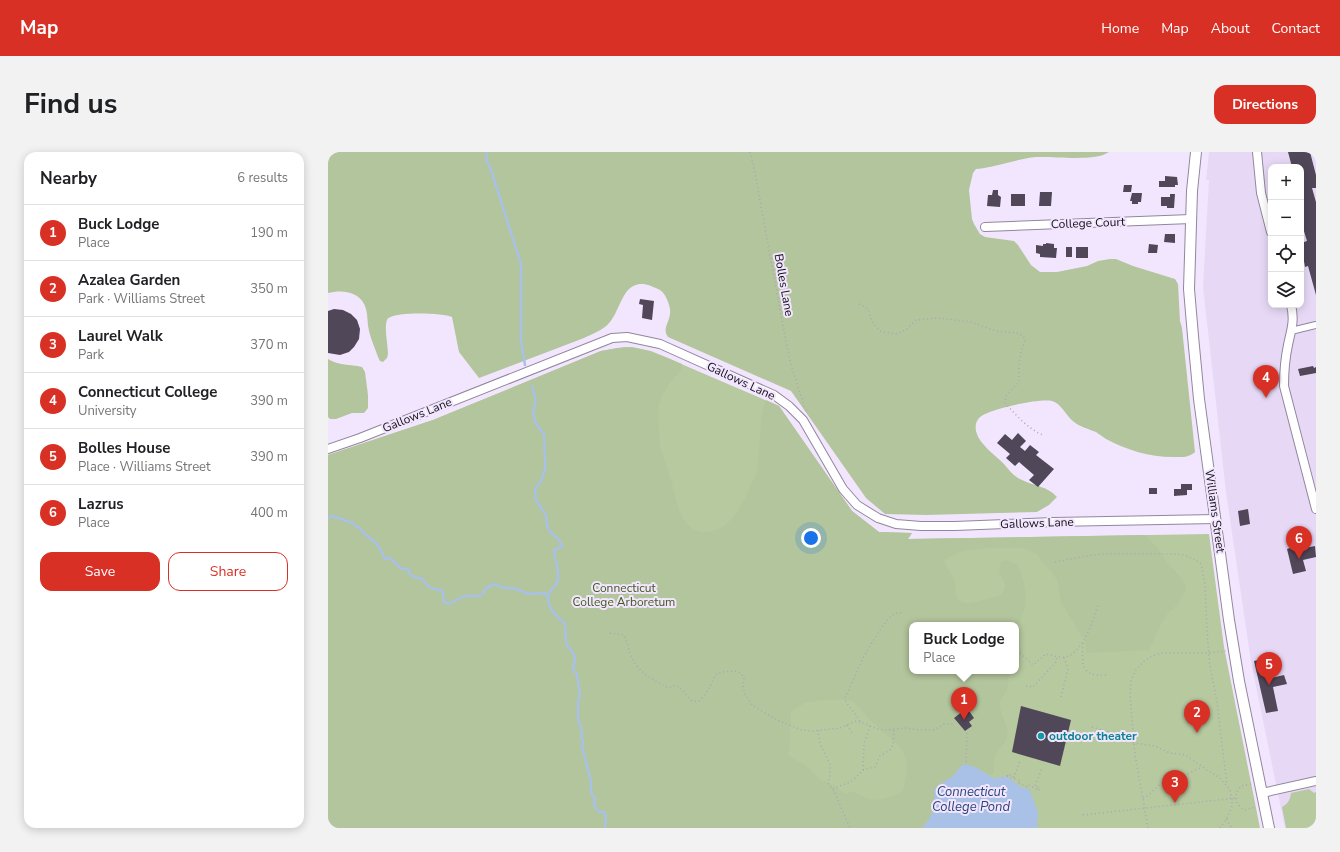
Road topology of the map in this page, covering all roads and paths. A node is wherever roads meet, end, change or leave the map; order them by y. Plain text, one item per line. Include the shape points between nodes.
1 (750, 152) edge
2 (1196, 152) edge
3 (1257, 152) edge
4 (1191, 219) junction
5 (1268, 221) edge
6 (985, 227) dead end
7 (859, 304) dead end
8 (1292, 308) edge
9 (1316, 325) edge
10 (1291, 331) junction
11 (803, 420) junction
12 (1043, 435) dead end
13 (328, 449) edge
14 (1316, 509) edge
15 (1216, 519) junction
16 (1055, 562) dead end
17 (1098, 605) dead end
18 (903, 612) dead end
19 (610, 633) dead end
20 (1083, 641) junction
21 (1234, 650) junction
22 (1020, 653) dead end
23 (1208, 653) junction
24 (1057, 656) junction
25 (1064, 657) junction
26 (1106, 675) dead end
27 (1026, 686) dead end
28 (1061, 698) dead end
29 (861, 722) junction
30 (956, 724) dead end
31 (847, 725) junction
32 (870, 726) junction
33 (1092, 727) dead end
34 (818, 730) junction
35 (894, 730) junction
36 (967, 732) dead end
37 (852, 733) dead end
38 (1134, 744) junction
39 (1020, 761) dead end
40 (966, 762) dead end
41 (1202, 767) junction
42 (1042, 768) dead end
43 (863, 770) junction
44 (1316, 781) edge
45 (1253, 784) dead end
46 (1227, 785) junction
47 (833, 790) junction
48 (1262, 793) junction
49 (1143, 798) junction
50 (1236, 798) junction
51 (1232, 799) junction
52 (1258, 807) dead end
53 (1144, 809) junction
54 (1083, 815) dead end
55 (1227, 819) junction
56 (850, 828) edge
57 (1148, 828) edge
58 (1220, 828) edge
59 (1232, 828) edge
60 (1269, 828) edge

1 - 11 path, Bolles Lane via 791,365 806,412
2 - 4 street, Williams Street
3 - 5 street via 1262,199
4 - 6 street, College Court
4 - 15 street, Williams Street via 1190,289 1193,336
7 - 12 path via 868,309 872,322 880,331 896,334 906,330 916,320 938,318 971,322 996,331 1023,336 1025,342 1019,365 1019,382 1006,396 1005,403 1020,419
8 - 10 street via 1294,318
9 - 10 street
10 - 14 street via 1284,386
11 - 13 street, Gallows Lane via 774,395 660,344 627,337 612,338
11 - 15 street, Gallows Lane via 843,489 857,505 878,518 896,524 955,526
15 - 21 street, Williams Street
16 - 23 path via 1102,554 1171,554 1185,555 1195,560 1201,564 1205,584
17 - 20 path
18 - 29 path via 888,619 878,633 864,656 845,698
19 - 34 path via 624,635 630,656 645,674 655,682 670,688 675,685 682,688 692,701 699,701 704,696 715,675 734,671 741,673 744,678 745,694 758,710 802,730
20 - 25 path via 1071,655
20 - 26 path via 1084,667 1093,675
21 - 23 path
21 - 48 street, Williams Street
22 - 24 path via 1033,665 1043,655
23 - 38 path via 1169,653 1152,656 1135,671 1130,695
23 - 46 path via 1218,708
24 - 25 path
24 - 27 path via 1056,662 1033,687
25 - 28 path via 1068,669
29 - 31 path
29 - 32 path
30 - 35 path via 944,724 934,730
31 - 34 path
31 - 37 path
32 - 35 path
32 - 43 path via 864,744
33 - 38 path via 1113,733
34 - 47 path via 820,744 830,764 828,783
35 - 43 path via 890,750 880,756 876,767
36 - 40 path
38 - 41 path via 1155,746 1170,753 1185,755
38 - 49 path
39 - 42 path via 1014,777 1008,774 1007,776 1027,787 1028,785 1039,790 1040,788 1035,786
41 - 46 path
41 - 49 path via 1160,784
43 - 47 path via 852,781
44 - 48 street
45 - 50 path via 1241,786
46 - 51 path
47 - 56 path
48 - 60 street, Williams Street
49 - 53 path
50 - 51 path
50 - 52 path via 1237,804 1244,810
51 - 53 path
51 - 55 path
53 - 54 path
53 - 57 path
55 - 58 path
55 - 59 path

